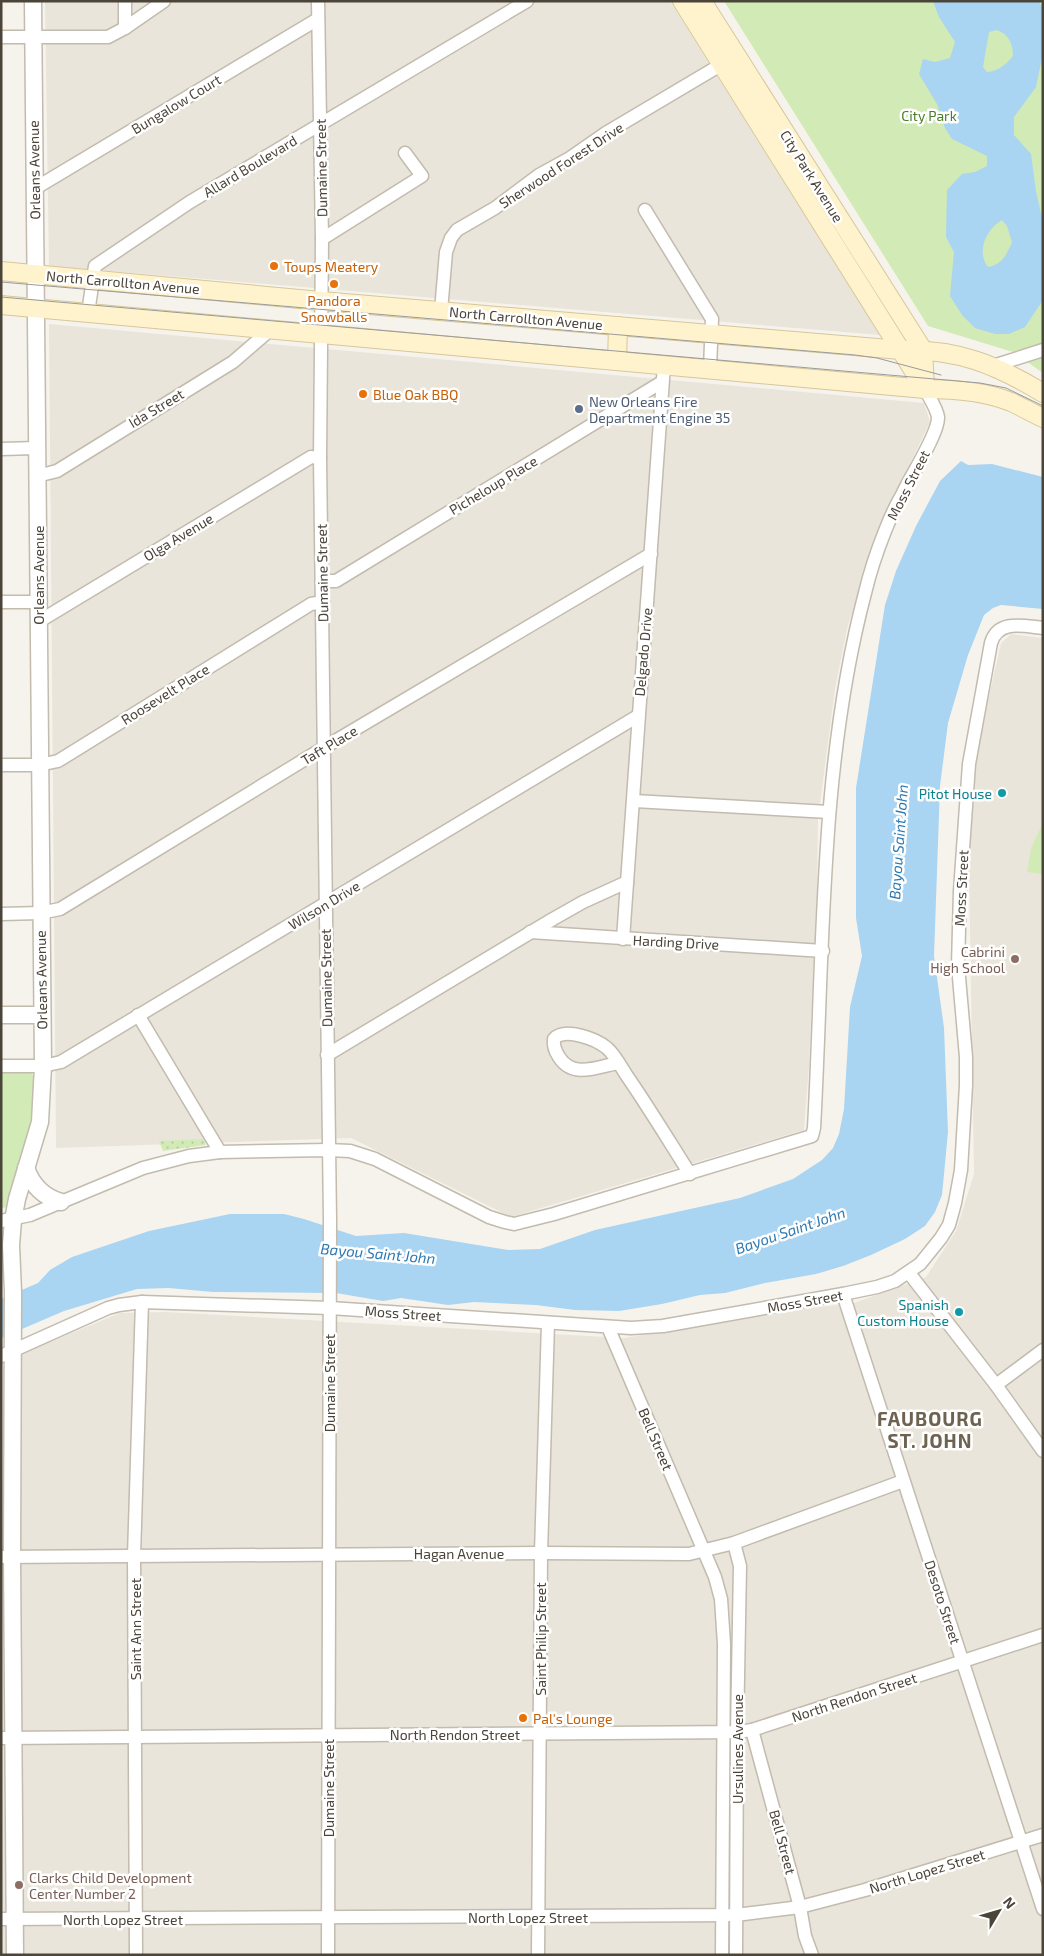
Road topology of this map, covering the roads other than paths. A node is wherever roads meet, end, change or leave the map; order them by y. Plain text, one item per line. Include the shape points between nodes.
1 (33, 1) edge
2 (125, 1) edge
3 (164, 1) edge
4 (318, 1) edge
5 (527, 1) edge
6 (682, 1) edge
7 (702, 1) edge
8 (318, 19) junction
9 (125, 28) junction
10 (1, 37) edge
11 (33, 38) junction
12 (729, 60) junction
13 (321, 123) junction
14 (405, 153) dead end
15 (34, 189) junction
16 (645, 210) dead end
17 (322, 238) junction
18 (1, 271) edge
19 (35, 274) junction
20 (92, 279) junction
21 (321, 301) junction
22 (1, 305) edge
23 (36, 308) junction
24 (441, 311) junction
25 (88, 313) junction
26 (618, 326) junction
27 (270, 330) junction
28 (712, 334) junction
29 (322, 335) junction
30 (900, 350) junction
31 (923, 350) junction
32 (1043, 350) edge
33 (617, 361) junction
34 (993, 366) junction
35 (710, 368) junction
36 (663, 373) junction
37 (925, 389) junction
38 (1043, 393) edge
39 (1043, 418) edge
40 (36, 448) junction
41 (1, 449) edge
42 (320, 458) junction
43 (37, 476) junction
44 (651, 554) junction
45 (322, 581) junction
46 (1, 602) edge
47 (38, 602) junction
48 (322, 602) junction
49 (38, 622) junction
50 (1043, 628) edge
51 (638, 716) junction
52 (325, 747) junction
53 (1, 765) edge
54 (39, 765) junction
55 (634, 801) junction
56 (830, 812) junction
57 (627, 882) junction
58 (325, 905) junction
59 (40, 913) junction
60 (1, 914) edge
61 (530, 932) junction
62 (623, 939) junction
63 (823, 951) junction
64 (42, 1015) junction
65 (138, 1015) junction
66 (1, 1016) edge
67 (327, 1056) junction
68 (618, 1064) junction
69 (1, 1066) edge
70 (42, 1066) junction
71 (328, 1150) junction
72 (220, 1152) junction
73 (26, 1168) junction
74 (690, 1174) junction
75 (61, 1202) junction
76 (7, 1221) edge
77 (909, 1272) junction
78 (842, 1294) junction
79 (330, 1301) junction
80 (142, 1302) junction
81 (548, 1323) junction
82 (608, 1327) junction
83 (9, 1348) edge
84 (1043, 1350) edge
85 (996, 1385) junction
86 (1043, 1451) edge
87 (903, 1480) junction
88 (734, 1543) junction
89 (704, 1552) junction
90 (541, 1553) junction
91 (328, 1554) junction
92 (134, 1556) junction
93 (7, 1557) edge
94 (1043, 1635) edge
95 (962, 1662) junction
96 (752, 1730) junction
97 (730, 1732) junction
98 (540, 1734) junction
99 (328, 1735) junction
100 (135, 1737) junction
101 (7, 1738) edge
102 (1043, 1834) edge
103 (1021, 1842) junction
104 (800, 1907) junction
105 (1043, 1909) edge
106 (722, 1915) junction
107 (736, 1915) junction
108 (539, 1916) junction
109 (328, 1918) junction
110 (8, 1919) edge
111 (136, 1919) junction
112 (15, 1955) edge
113 (136, 1955) edge
114 (328, 1955) edge
115 (538, 1955) edge
116 (722, 1955) edge
117 (736, 1955) edge
118 (812, 1955) edge

1 - 11 street, Orleans Avenue
2 - 9 street
3 - 9 street
4 - 8 street, Dumaine Street
5 - 13 street, Allard Boulevard
6 - 12 main road, City Park Avenue
7 - 12 main road, City Park Avenue
8 - 13 street, Dumaine Street
8 - 15 street, Bungalow Court
9 - 11 street via 108,37
10 - 11 street
11 - 15 street, Orleans Avenue
12 - 24 street, Sherwood Forest Drive via 540,175 457,230 446,252
12 - 30 main road, City Park Avenue
12 - 31 main road, City Park Avenue
13 - 17 street, Dumaine Street
13 - 20 street, Allard Boulevard via 190,202 103,260 96,266
14 - 17 street via 422,176
15 - 19 street, Orleans Avenue
16 - 28 street via 712,319
17 - 21 street, Dumaine Street
18 - 19 main road, North Carrollton Avenue
19 - 20 main road, North Carrollton Avenue
19 - 23 street, Orleans Avenue
20 - 21 main road, North Carrollton Avenue
20 - 25 street, Allard Boulevard
21 - 24 main road, North Carrollton Avenue
21 - 29 street, Dumaine Street
22 - 23 main road
23 - 25 main road
23 - 40 street, Orleans Avenue
24 - 26 main road, North Carrollton Avenue
25 - 27 main road
26 - 28 main road, North Carrollton Avenue
26 - 33 main road
27 - 29 main road
27 - 43 street, Ida Street via 232,362 57,471
28 - 30 main road, North Carrollton Avenue
28 - 35 street
29 - 33 main road
29 - 42 street, Dumaine Street
30 - 31 main road, North Carrollton Avenue
30 - 37 main road, City Park Avenue
31 - 34 main road, North Carrollton Avenue
31 - 37 main road
32 - 34 street
33 - 36 main road
34 - 38 main road, North Carrollton Avenue
35 - 36 main road
35 - 37 main road
36 - 44 street, Delgado Drive
36 - 45 street, Picheloup Place via 336,581
37 - 39 main road via 982,394 1010,402
37 - 56 street, Moss Street via 938,417 934,435 884,533 865,591 838,726
40 - 41 street
40 - 43 street, Orleans Avenue
42 - 45 street, Dumaine Street
42 - 49 street, Olga Avenue via 311,457
43 - 47 street, Orleans Avenue
44 - 51 street, Delgado Drive
44 - 52 street, Taft Place
45 - 48 street, Dumaine Street
46 - 47 street
47 - 49 street, Orleans Avenue
48 - 52 street, Dumaine Street
48 - 54 street, Roosevelt Place via 311,604 58,761
49 - 54 street, Orleans Avenue
50 - 77 street, Moss Street via 1006,626 995,634 991,643 969,764 960,891 958,966 966,1058 961,1170 948,1225 930,1254
51 - 55 street, Delgado Drive
51 - 58 street, Wilson Drive
52 - 58 street, Dumaine Street
52 - 59 street, Taft Place via 60,908
53 - 54 street, Roosevelt Place
54 - 59 street, Orleans Avenue
55 - 56 street
55 - 57 street, Delgado Drive
56 - 63 street, Moss Street
57 - 61 street
57 - 62 street, Delgado Drive
58 - 65 street, Wilson Drive
58 - 67 street, Dumaine Street
59 - 60 street, Taft Place
59 - 64 street, Orleans Avenue
61 - 62 street, Harding Drive
61 - 67 street
62 - 63 street, Harding Drive
63 - 74 street, Moss Street via 814,1133 809,1138
64 - 66 street
64 - 70 street, Orleans Avenue
65 - 70 street, Wilson Drive via 61,1062
65 - 72 street
67 - 71 street, Dumaine Street
68 - 68 street via 577,1071 569,1068 554,1049 554,1039 562,1034 597,1041 608,1049
68 - 74 street
69 - 70 street, Wilson Drive
70 - 73 street, Orleans Avenue via 40,1122
71 - 72 street, Moss Street
71 - 74 street, Moss Street via 361,1153 489,1217 514,1224
71 - 79 street, Dumaine Street
72 - 75 street, Moss Street via 144,1168
73 - 75 street via 36,1187
73 - 76 street, Orleans Avenue
75 - 76 street, Moss Street
76 - 83 street, Orleans Avenue via 13,1292
77 - 78 street, Moss Street via 895,1281
77 - 85 street
78 - 82 street, Moss Street via 663,1326
78 - 87 street, Desoto Street
79 - 80 street, Moss Street
79 - 81 street, Moss Street
79 - 91 street, Dumaine Street
80 - 83 street, Moss Street via 118,1304
80 - 92 street, Saint Ann Street
81 - 82 street, Moss Street
81 - 90 street, Saint Philip Street
82 - 89 street, Bell Street
83 - 93 street, Orleans Avenue
84 - 85 street
85 - 86 street
87 - 88 street, Hagan Avenue
87 - 95 street, Desoto Street
88 - 89 street, Hagan Avenue
88 - 97 street, Ursulines Avenue via 740,1566
89 - 90 street, Hagan Avenue
89 - 97 street, Ursulines Avenue via 721,1599
90 - 91 street, Hagan Avenue
90 - 98 street, Saint Philip Street
91 - 92 street, Hagan Avenue
91 - 99 street, Dumaine Street
92 - 93 street, Hagan Avenue
92 - 100 street, Saint Ann Street
93 - 101 street, Orleans Avenue
94 - 95 street, North Rendon Street
95 - 96 street, North Rendon Street
95 - 103 street, Desoto Street
96 - 97 street, North Rendon Street
96 - 104 street, Bell Street
97 - 98 street, North Rendon Street
97 - 106 street, Ursulines Avenue
97 - 107 street, Ursulines Avenue
98 - 99 street, North Rendon Street
98 - 108 street, Saint Philip Street
99 - 100 street, North Rendon Street
99 - 109 street, Dumaine Street
100 - 101 street, North Rendon Street
100 - 111 street, Saint Ann Street
101 - 110 street, Orleans Avenue
102 - 103 street, North Lopez Street
103 - 104 street, North Lopez Street
103 - 105 street, Desoto Street
104 - 107 street, North Lopez Street
104 - 118 street, Bell Street
106 - 107 street, North Lopez Street
106 - 108 street, North Lopez Street
106 - 116 street, Ursulines Avenue
107 - 117 street, Ursulines Avenue
108 - 109 street, North Lopez Street
108 - 115 street, Saint Philip Street
109 - 111 street, North Lopez Street
109 - 114 street, Dumaine Street
110 - 111 street, North Lopez Street
110 - 112 street, Orleans Avenue
111 - 113 street, Saint Ann Street

